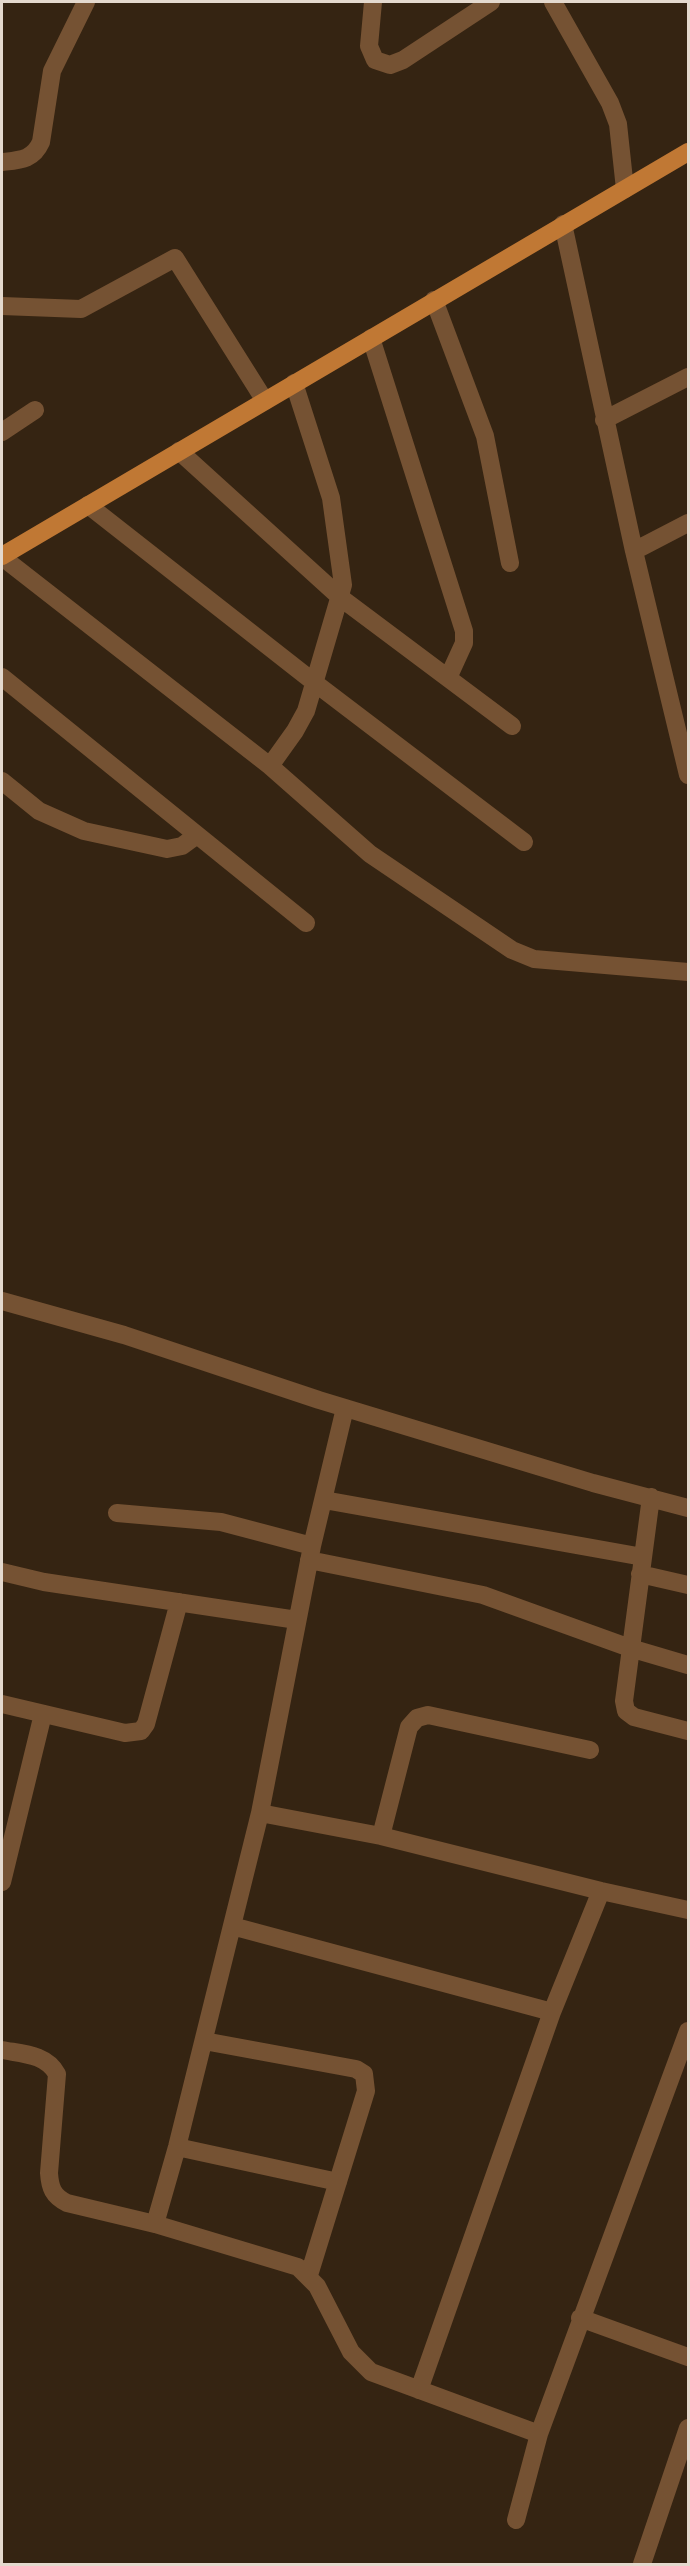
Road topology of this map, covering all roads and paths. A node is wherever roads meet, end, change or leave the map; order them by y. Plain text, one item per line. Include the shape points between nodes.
1 (86, 2) edge
2 (373, 2) edge
3 (491, 2) edge
4 (553, 2) edge
5 (688, 152) edge
6 (2, 162) edge
7 (625, 189) junction
8 (563, 224) junction
9 (434, 300) junction
10 (2, 306) edge
11 (371, 338) junction
12 (688, 377) edge
13 (294, 383) junction
14 (265, 401) junction
15 (35, 410) dead end
16 (604, 420) junction
17 (2, 432) edge
18 (179, 451) junction
19 (88, 505) junction
20 (688, 523) edge
21 (634, 551) junction
22 (2, 557) edge
23 (510, 563) dead end
24 (341, 598) junction
25 (2, 677) edge
26 (448, 678) junction
27 (315, 683) junction
28 (512, 726) dead end
29 (270, 766) junction
30 (688, 775) edge
31 (2, 781) edge
32 (197, 836) junction
33 (524, 842) dead end
34 (306, 923) dead end
35 (688, 972) edge
36 (2, 1301) edge
37 (345, 1408) junction
38 (651, 1497) junction
39 (324, 1500) junction
40 (688, 1508) edge
41 (117, 1513) dead end
42 (310, 1553) junction
43 (641, 1565) junction
44 (2, 1572) edge
45 (688, 1586) edge
46 (179, 1602) junction
47 (297, 1620) junction
48 (630, 1648) junction
49 (688, 1665) edge
50 (2, 1704) edge
51 (43, 1714) junction
52 (688, 1731) edge
53 (590, 1750) dead end
54 (260, 1812) junction
55 (381, 1836) junction
56 (2, 1882) edge
57 (601, 1891) junction
58 (688, 1910) edge
59 (232, 1926) junction
60 (552, 2012) junction
61 (688, 2031) edge
62 (204, 2041) junction
63 (2, 2050) edge
64 (177, 2147) junction
65 (338, 2182) junction
66 (154, 2224) junction
67 (309, 2276) junction
68 (580, 2318) junction
69 (688, 2357) edge
70 (419, 2390) junction
71 (688, 2428) edge
72 (539, 2434) junction
73 (516, 2520) dead end
74 (642, 2565) edge

1 - 6 street via 52,71 37,152 27,159
2 - 3 street via 369,46 375,60 390,65
4 - 7 street via 610,103 618,124
5 - 7 main road
7 - 8 main road
8 - 9 main road
8 - 16 street
9 - 11 main road
9 - 23 street via 485,436
10 - 14 street via 81,309 175,258
11 - 13 main road
11 - 26 street via 464,630 464,643
12 - 16 street
13 - 14 main road
13 - 24 street via 331,498 343,576
14 - 18 main road
15 - 17 street
16 - 21 street
18 - 19 main road
18 - 24 street
19 - 22 main road
19 - 27 street
20 - 21 street
21 - 30 street
22 - 29 street
24 - 26 street
24 - 27 street
25 - 32 street
26 - 28 street
27 - 29 street via 300,722
27 - 33 street
29 - 35 street via 370,854 523,956
31 - 32 street via 39,811 84,831 167,849 182,846
32 - 34 street
36 - 37 street via 124,1335
37 - 38 street
37 - 39 street
38 - 40 street
38 - 43 street
39 - 42 street
39 - 43 street
41 - 42 street via 221,1522
42 - 47 street
42 - 48 street via 483,1595
43 - 45 street
43 - 48 street
44 - 46 street
46 - 47 street
46 - 51 street via 141,1731 125,1733
47 - 54 street
48 - 49 street
48 - 52 street via 626,1711 634,1717
50 - 51 street
51 - 56 street
53 - 55 street via 428,1715 417,1718 410,1727
54 - 55 street
54 - 59 street
55 - 57 street
57 - 58 street
57 - 60 street
59 - 60 street
59 - 62 street
60 - 70 street
61 - 68 street
62 - 64 street
62 - 65 street via 357,2069 364,2074 366,2091
63 - 66 street via 43,2058 57,2074 49,2173 56,2197
64 - 65 street
64 - 66 street
65 - 67 street
66 - 67 street via 298,2267
67 - 70 street via 360,2364
68 - 69 street
68 - 72 street
70 - 72 street
71 - 74 street
72 - 73 street

